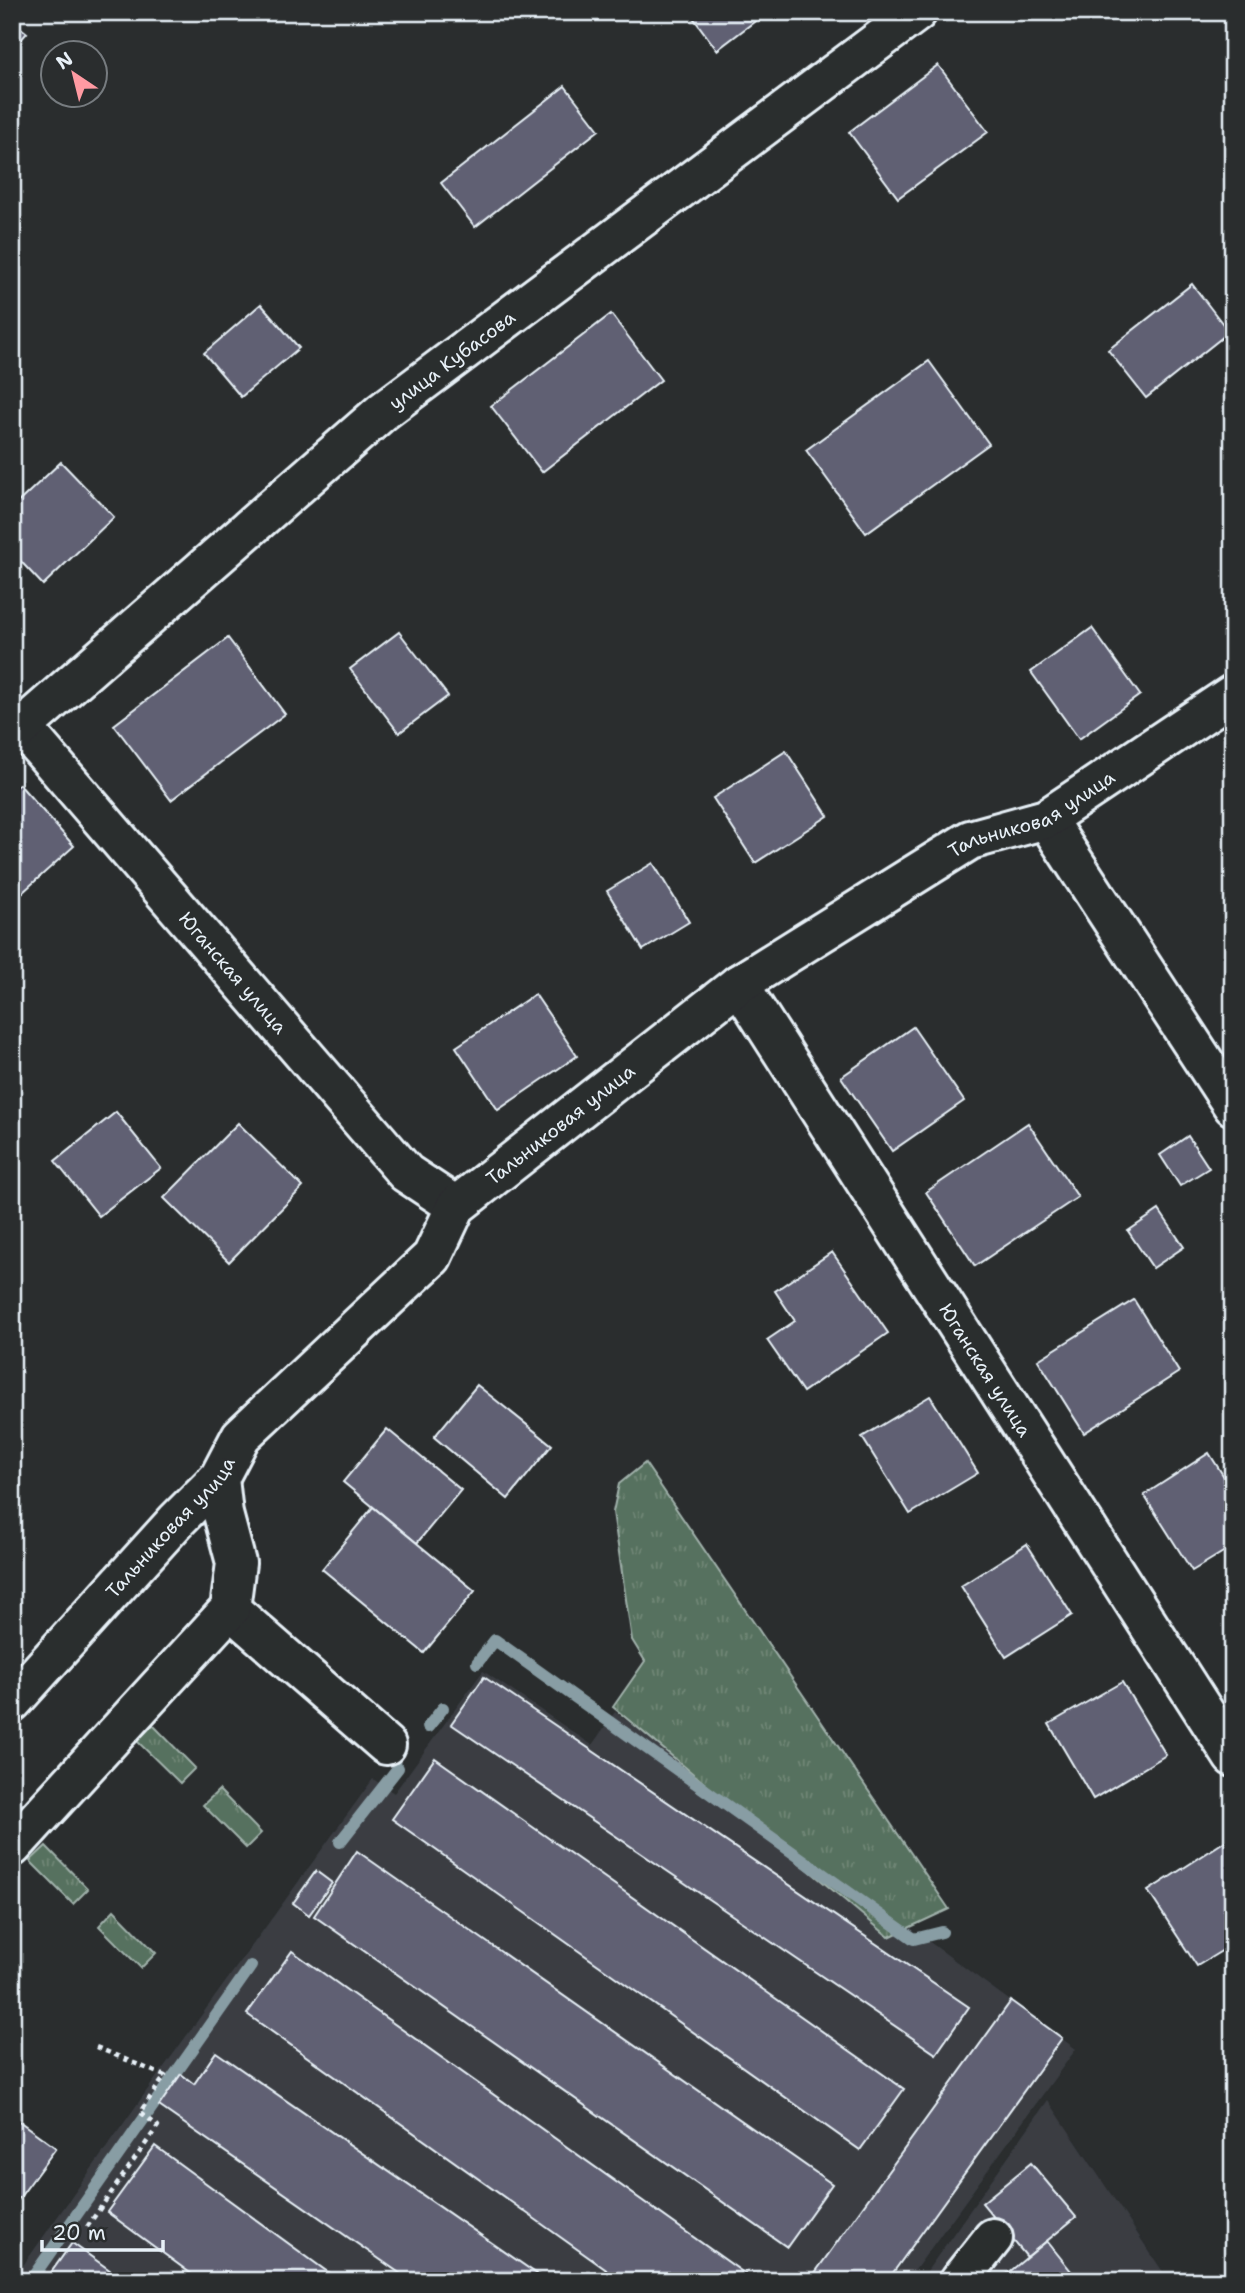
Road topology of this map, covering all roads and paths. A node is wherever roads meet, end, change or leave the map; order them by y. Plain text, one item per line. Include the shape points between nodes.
1 (916, 12) edge
2 (1233, 694) edge
3 (17, 731) edge
4 (1046, 818) junction
5 (739, 984) junction
6 (1233, 1106) edge
7 (456, 1206) junction
8 (219, 1478) junction
9 (230, 1609) junction
10 (12, 1702) edge
11 (386, 1745) dead end
12 (1233, 1757) edge
13 (12, 1847) edge
14 (96, 2048) dead end
15 (88, 2227) dead end
16 (993, 2238) dead end
17 (959, 2281) edge

1 - 3 street, улица Кубасова via 382,412
2 - 4 street, Тальниковая улица
3 - 7 street, Юганская улица via 406,1173
4 - 5 street, Тальниковая улица via 970,841
4 - 6 street
5 - 7 street, Тальниковая улица
5 - 12 street, Юганская улица
7 - 8 street, Тальниковая улица via 432,1257 242,1436
8 - 9 street via 236,1563
8 - 10 street, Тальниковая улица
9 - 11 street
9 - 13 street
14 - 15 path via 166,2076 140,2112 158,2126
16 - 17 street

